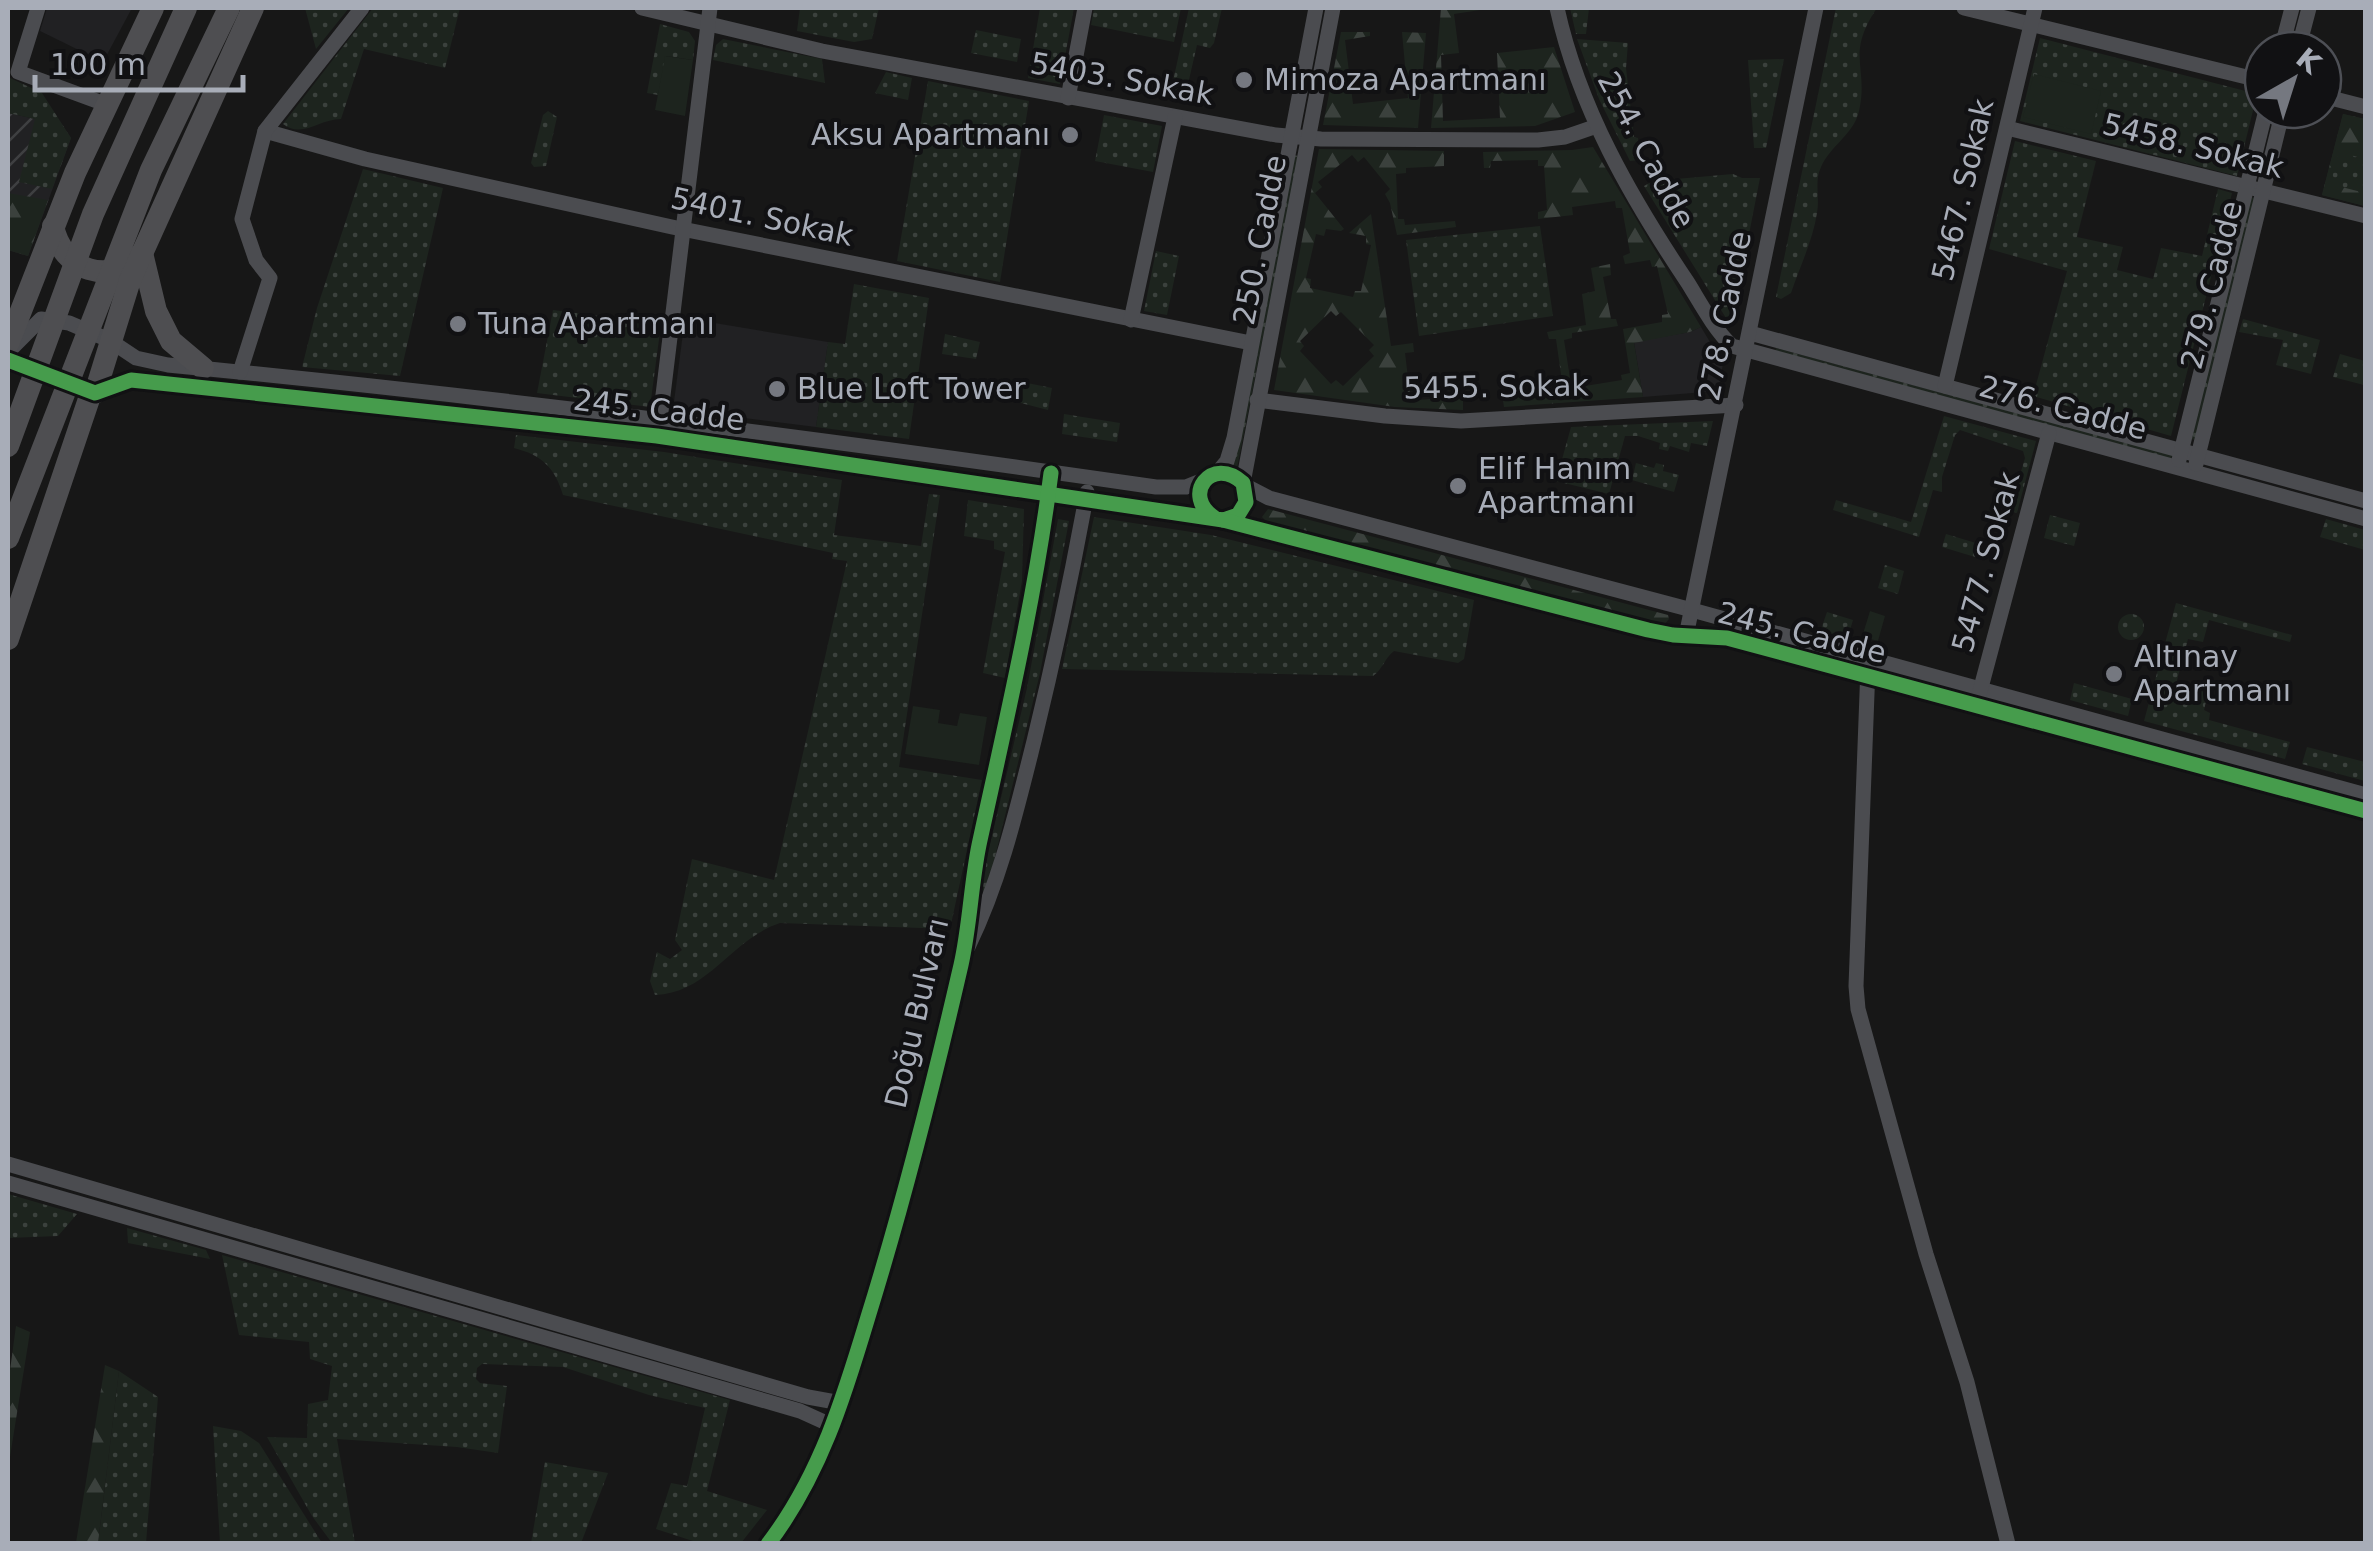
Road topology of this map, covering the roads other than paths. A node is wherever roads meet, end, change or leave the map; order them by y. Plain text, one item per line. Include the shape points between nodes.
1 (38, 8) edge
2 (152, 8) edge
3 (186, 8) edge
4 (230, 8) edge
5 (254, 8) edge
6 (362, 8) edge
7 (642, 8) edge
8 (710, 8) edge
9 (1085, 8) edge
10 (1316, 8) edge
11 (1333, 8) edge
12 (1557, 8) edge
13 (1816, 8) edge
14 (1964, 8) edge
15 (2033, 16) edge
16 (708, 26) junction
17 (2243, 76) edge
18 (1068, 98) junction
19 (105, 104) junction
20 (1174, 117) junction
21 (1596, 126) junction
22 (2006, 128) junction
23 (2263, 130) edge
24 (2276, 130) edge
25 (265, 131) junction
26 (1290, 136) junction
27 (1308, 138) junction
28 (2255, 189) junction
29 (2366, 216) edge
30 (53, 226) junction
31 (684, 230) junction
32 (142, 253) junction
33 (1130, 320) junction
34 (1750, 332) junction
35 (110, 340) junction
36 (1252, 343) junction
37 (8, 344) edge
38 (1746, 351) junction
39 (8, 356) edge
40 (202, 368) junction
41 (240, 372) junction
42 (1945, 386) junction
43 (95, 393) junction
44 (1258, 400) junction
45 (1736, 405) junction
46 (660, 418) junction
47 (8, 424) edge
48 (2049, 433) junction
49 (657, 436) junction
50 (8, 446) edge
51 (2182, 451) junction
52 (2198, 455) junction
53 (2177, 468) junction
54 (2194, 472) junction
55 (1051, 473) junction
56 (1211, 476) junction
57 (1089, 478) junction
58 (1244, 484) junction
59 (58, 486) junction
60 (1048, 492) junction
61 (1086, 498) junction
62 (2366, 501) edge
63 (1219, 519) junction
64 (2366, 520) edge
65 (8, 538) edge
66 (1692, 610) junction
67 (1686, 636) junction
68 (8, 639) edge
69 (1869, 658) junction
70 (1868, 676) junction
71 (1981, 689) junction
72 (1976, 706) junction
73 (2366, 795) edge
74 (2366, 811) edge
75 (962, 960) junction
76 (8, 1164) edge
77 (8, 1184) edge
78 (841, 1403) junction
79 (833, 1426) junction
80 (768, 1544) edge
81 (2008, 1544) edge

1 - 19 street via 18,72
2 - 19 highway
3 - 50 highway via 93,214
4 - 65 highway via 151,170
5 - 32 highway
6 - 25 street
7 - 16 street, 5403. Sokak
8 - 16 street
9 - 18 street
10 - 26 street, 250. Cadde
11 - 27 street, 250. Cadde
12 - 21 street, 254. Cadde
13 - 34 street, 278. Cadde
14 - 15 street
15 - 17 street
15 - 22 street, 5467. Sokak
16 - 18 street, 5403. Sokak
16 - 31 street
18 - 20 street, 5403. Sokak
19 - 30 highway
20 - 26 street, 5403. Sokak
20 - 33 street
21 - 27 street, 5403. Sokak via 1549,139
21 - 38 street, 254. Cadde via 1702,306 1728,342
22 - 28 street, 5458. Sokak
22 - 42 street, 5467. Sokak
23 - 28 street, 279. Cadde
24 - 28 street, 279. Cadde
25 - 31 street, 5401. Sokak
25 - 41 street via 242,219 270,278
26 - 27 street, 5403. Sokak
26 - 36 street, 250. Cadde
27 - 44 street, 250. Cadde
28 - 29 street, 5458. Sokak
28 - 51 street, 279. Cadde
28 - 52 street, 279. Cadde
30 - 32 highway via 64,254 90,271 119,270
30 - 37 highway
31 - 33 street, 5401. Sokak
31 - 46 street
32 - 35 highway
32 - 40 highway via 171,342
33 - 36 street, 5401. Sokak
34 - 38 street, 278. Cadde
34 - 42 street, 276. Cadde
35 - 39 street, 245. Cadde via 40,320
35 - 40 street, 245. Cadde via 136,358
35 - 43 highway
36 - 56 street, 250. Cadde via 1231,450
38 - 45 street, 278. Cadde
38 - 48 street, 276. Cadde
39 - 43 street
40 - 41 street, 245. Cadde
41 - 46 street, 245. Cadde
42 - 51 street, 276. Cadde
43 - 49 street, 245. Cadde via 131,380
43 - 59 highway
44 - 45 street, 5455. Sokak via 1462,421
44 - 58 street, 250. Cadde
45 - 66 street, 278. Cadde
46 - 49 street
46 - 55 street, 245. Cadde
47 - 59 highway via 33,428 48,440 60,466
48 - 53 street, 276. Cadde
48 - 71 street, 5477. Sokak
49 - 60 street, 245. Cadde
51 - 52 street, 276. Cadde
51 - 53 street, 279. Cadde
52 - 54 street, 279. Cadde
52 - 62 street, 276. Cadde
53 - 54 street, 276. Cadde
54 - 64 street, 276. Cadde
55 - 57 street, 245. Cadde
55 - 60 street, Doğu Bulvarı
56 - 57 street, 245. Cadde via 1170,489
56 - 58 street via 1228,472
56 - 63 street via 1200,501
57 - 61 street, Doğu Bulvarı
58 - 63 street via 1243,510
58 - 66 street, 245. Cadde via 1269,498
59 - 68 highway
60 - 61 street, 245. Cadde
60 - 75 street, Doğu Bulvarı
61 - 63 street, 245. Cadde
61 - 75 street, Doğu Bulvarı via 1009,841
63 - 67 street, 245. Cadde
66 - 67 street, 278. Cadde
66 - 69 street, 245. Cadde
67 - 70 street, 245. Cadde via 1727,638
69 - 70 street
69 - 71 street, 245. Cadde
70 - 72 street, 245. Cadde
70 - 81 street via 1858,1010
71 - 72 street, 5477. Sokak
71 - 73 street, 245. Cadde
72 - 74 street, 245. Cadde
75 - 78 street, Doğu Bulvarı
76 - 78 street
77 - 79 street
78 - 79 street, Doğu Bulvarı
79 - 80 street, Doğu Bulvarı via 802,1496

